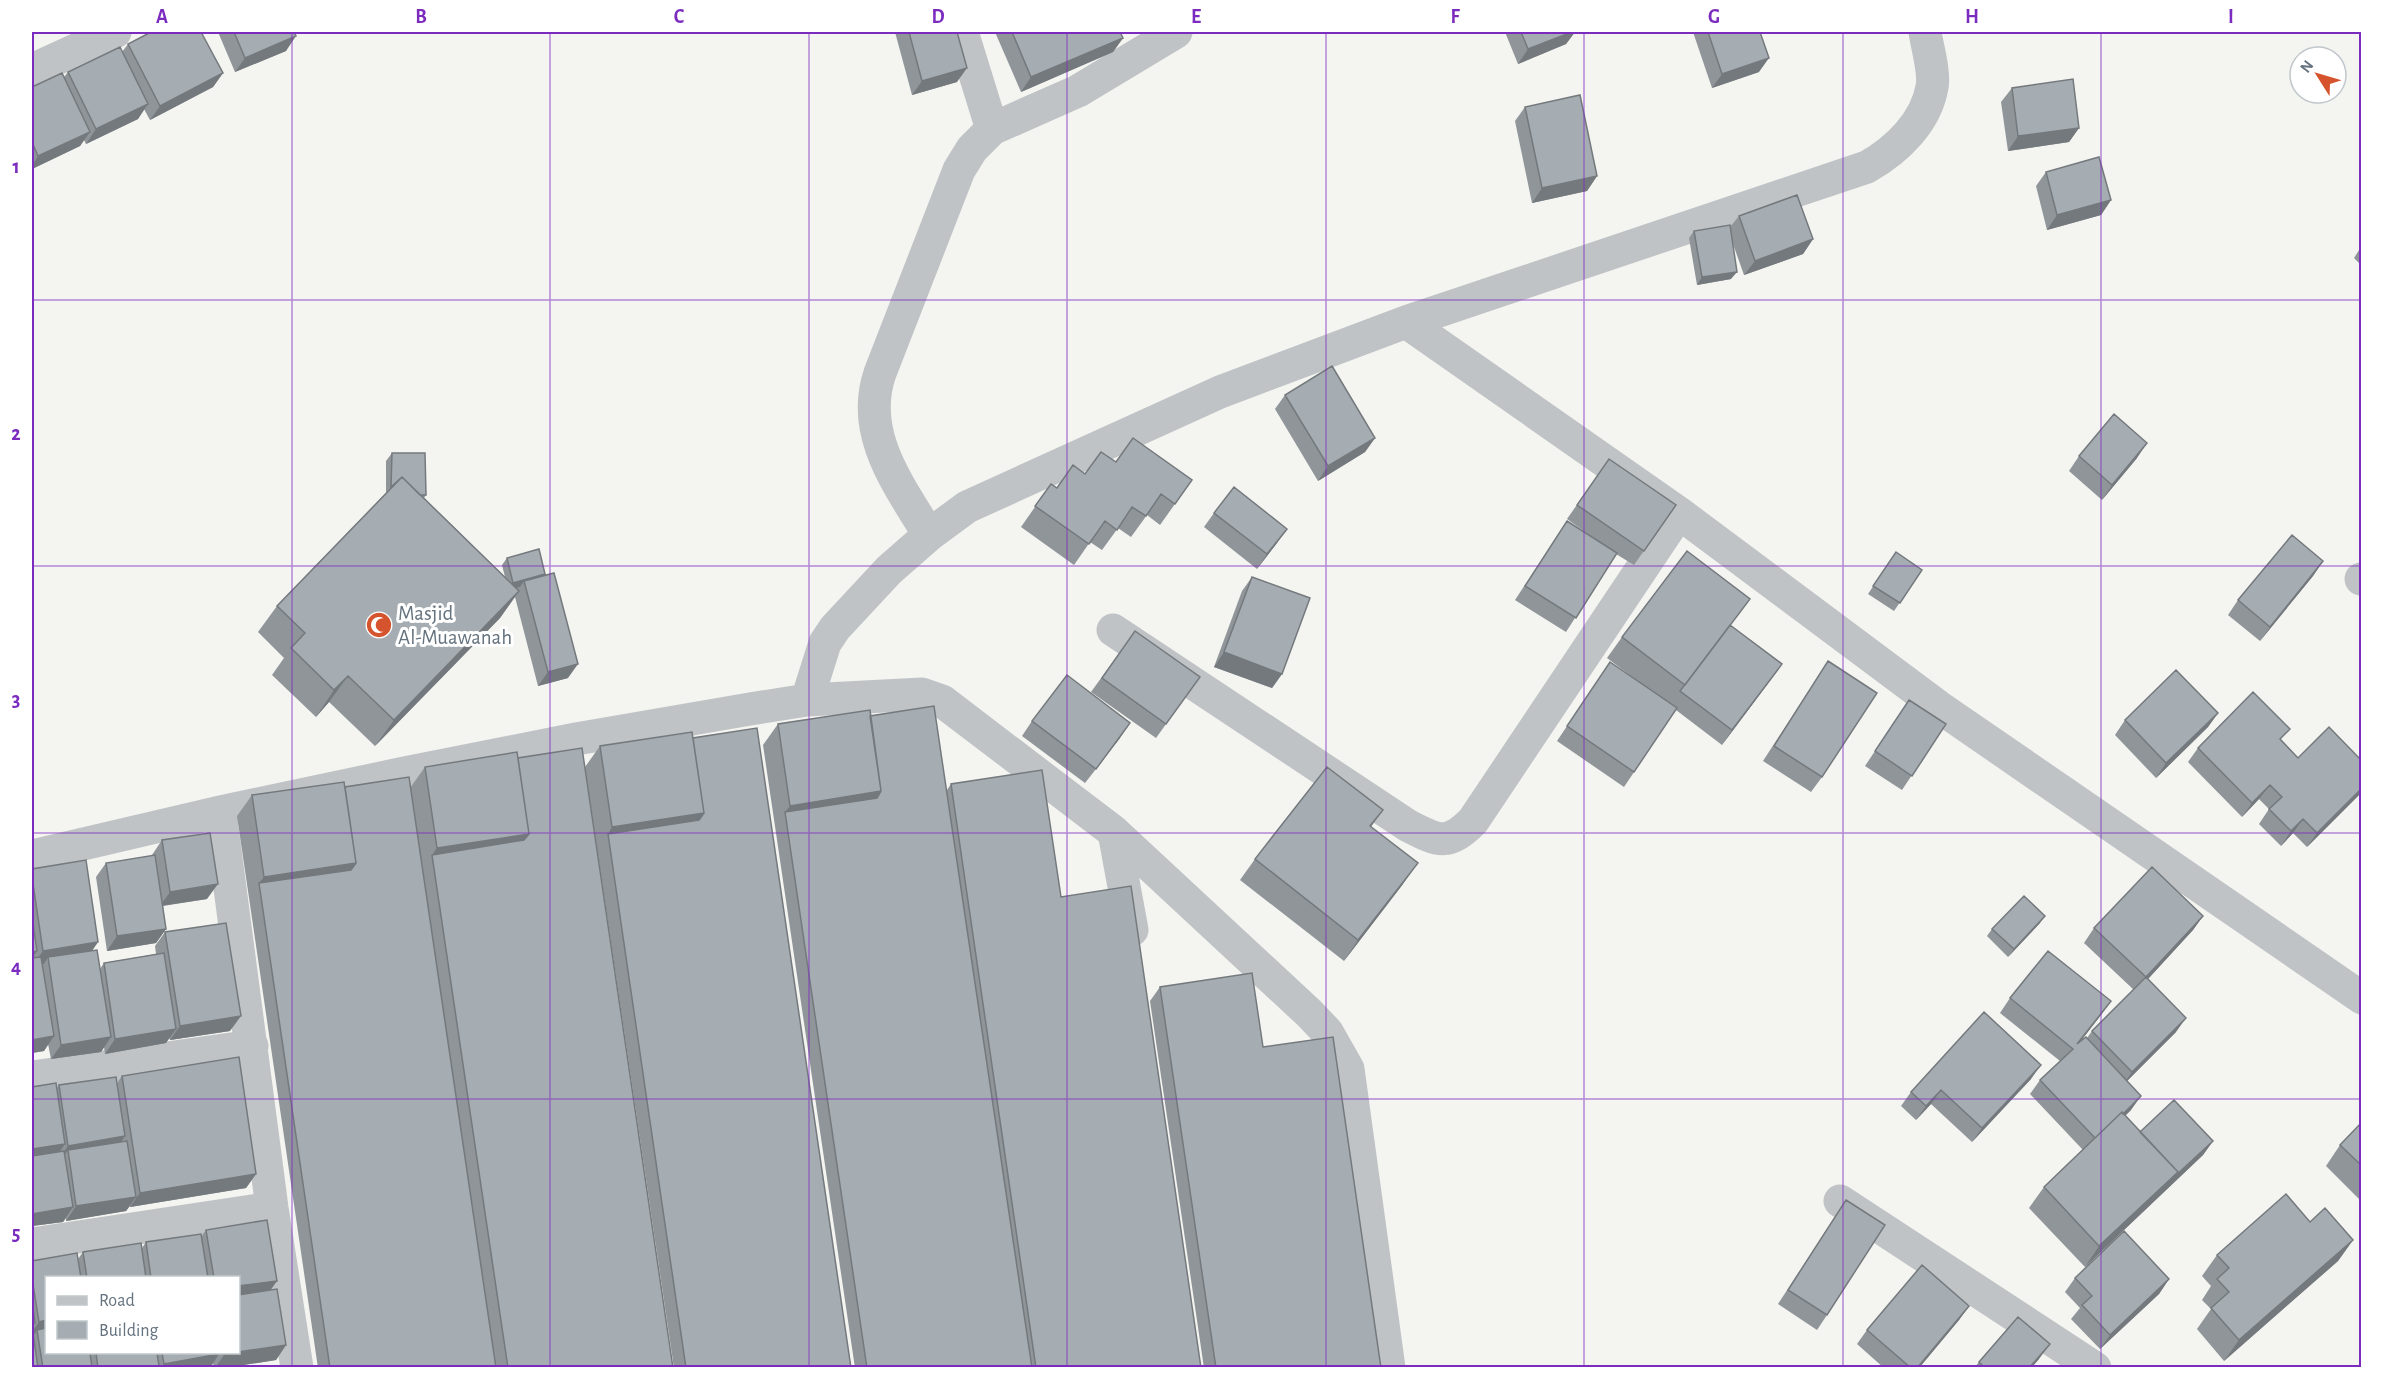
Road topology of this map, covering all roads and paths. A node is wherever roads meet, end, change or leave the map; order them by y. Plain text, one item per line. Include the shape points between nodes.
1 (115, 32) edge
2 (962, 32) edge
3 (1176, 32) edge
4 (1925, 32) edge
5 (32, 70) edge
6 (992, 129) junction
7 (1406, 322) junction
8 (1679, 513) junction
9 (929, 535) junction
10 (1113, 630) dead end
11 (922, 694) junction
12 (807, 700) junction
13 (750, 709) junction
14 (927, 729) edge
15 (755, 744) edge
16 (220, 812) junction
17 (1114, 832) junction
18 (32, 856) edge
19 (1135, 953) edge
20 (2361, 998) edge
21 (252, 1046) junction
22 (32, 1077) edge
23 (1840, 1201) dead end
24 (272, 1208) junction
25 (32, 1244) edge
26 (297, 1368) edge
27 (1389, 1368) edge
28 (2095, 1368) edge

1 - 5 street
2 - 6 street
3 - 6 street via 1078,91
4 - 7 street via 1933,85 1924,108 1909,134 1889,154 1867,167
6 - 9 street via 972,149 959,170 875,388 873,407 878,442
7 - 8 street
7 - 9 street via 1220,392 967,507
8 - 10 street via 1473,822 1458,836 1428,836 1407,825
8 - 20 street via 1939,707
9 - 12 street via 889,570 835,628 825,643
11 - 12 street
11 - 14 street
11 - 17 street via 942,701
12 - 13 street
13 - 15 street
13 - 16 street via 578,751 402,786
16 - 18 street
16 - 21 street
17 - 19 street
17 - 27 street via 1309,1013 1338,1048 1348,1069
21 - 22 street
21 - 24 street
23 - 28 street
24 - 25 street
24 - 26 street

